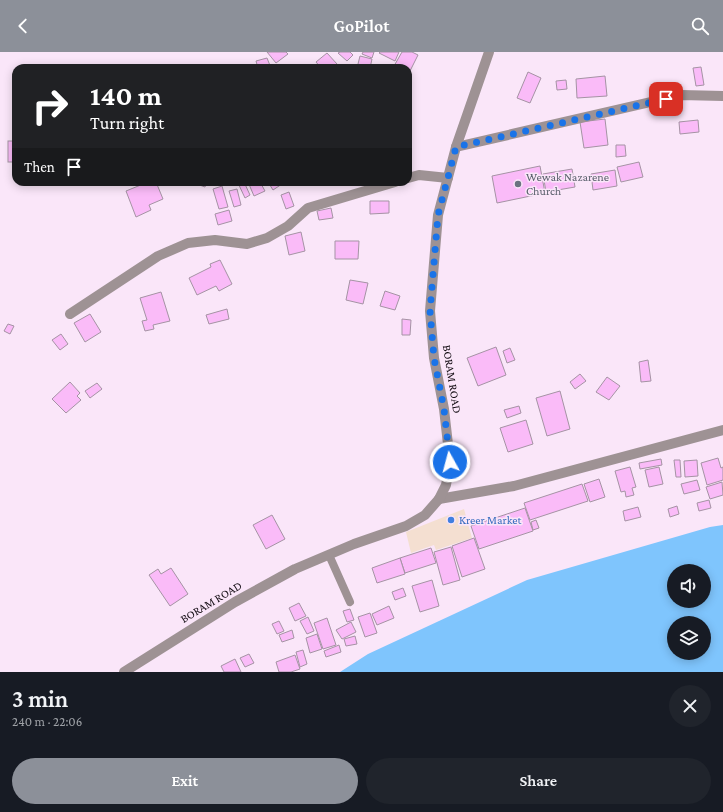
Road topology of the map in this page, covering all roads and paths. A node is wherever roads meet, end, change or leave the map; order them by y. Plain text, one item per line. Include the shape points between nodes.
1 (489, 52) edge
2 (723, 96) edge
3 (456, 147) junction
4 (412, 177) edge
5 (448, 178) junction
6 (382, 186) edge
7 (70, 314) dead end
8 (723, 430) edge
9 (439, 499) junction
10 (329, 555) junction
11 (350, 602) dead end
12 (124, 672) edge

1 - 3 street, BORAM ROAD
2 - 3 street via 681,95
3 - 5 street, BORAM ROAD
4 - 5 street via 419,175
5 - 9 street, BORAM ROAD via 438,215 430,311 434,358 444,409 450,462 446,485
6 - 7 street via 308,208 288,226 267,238 247,244 215,240 188,243 158,256
8 - 9 street via 514,486
9 - 10 street, BORAM ROAD via 425,515 406,526
10 - 11 lane
10 - 12 street, BORAM ROAD via 295,569 235,602

